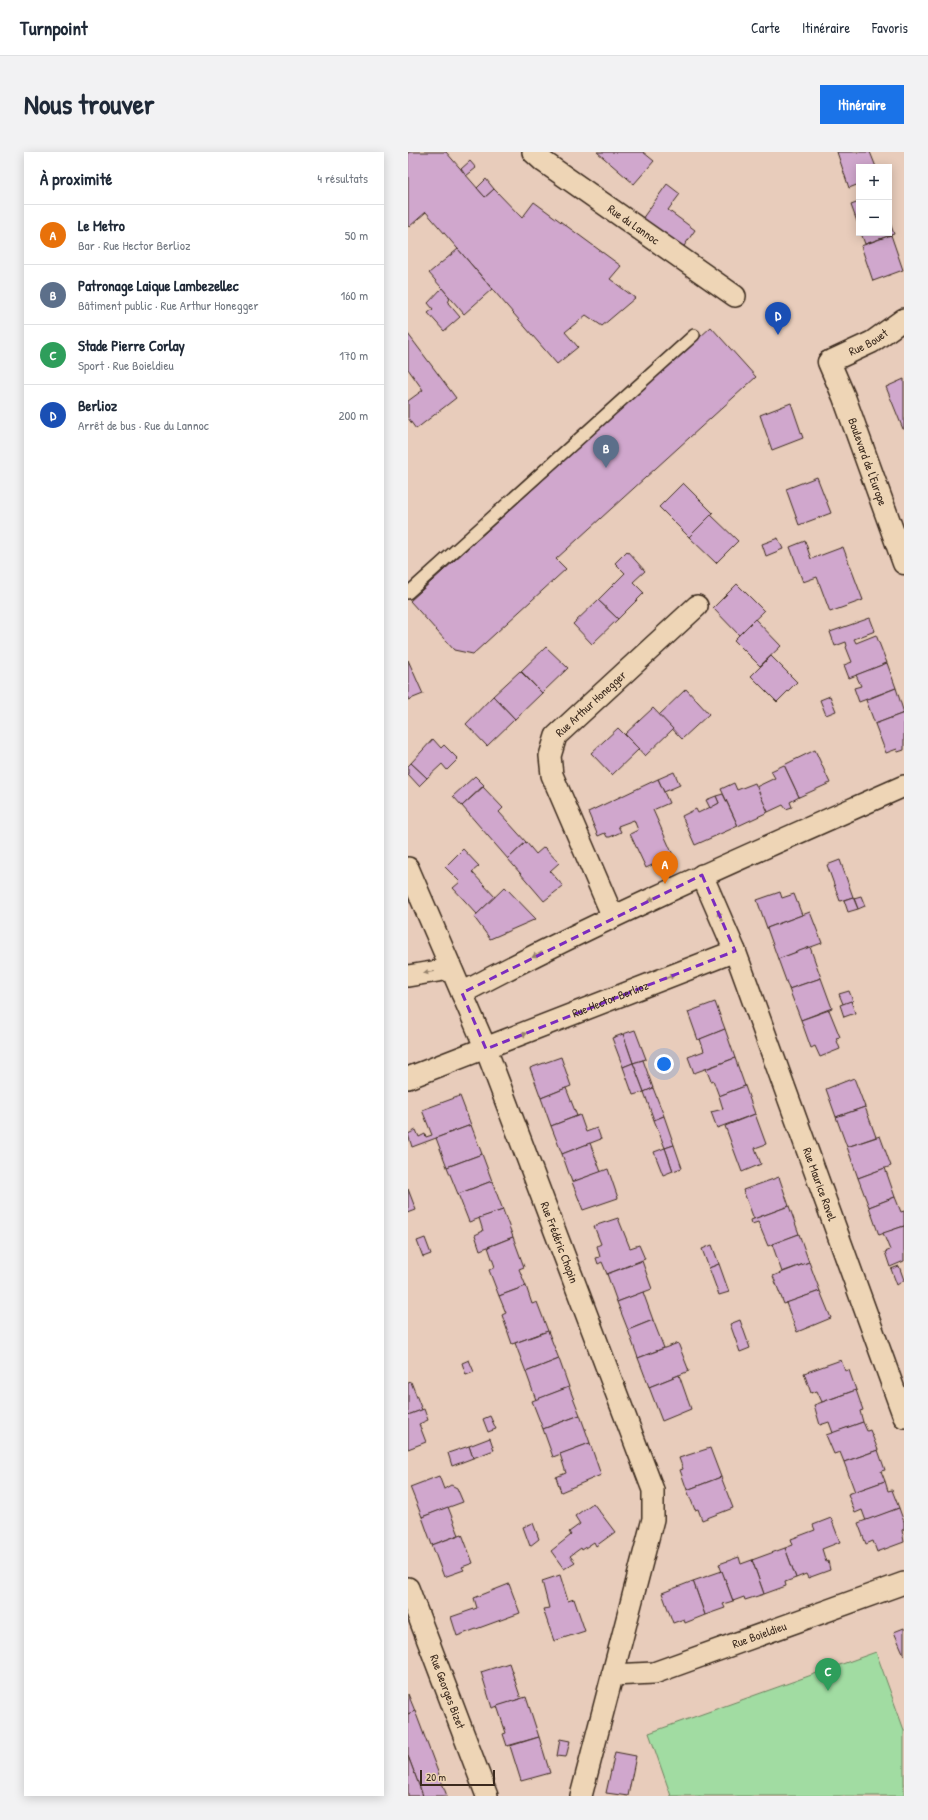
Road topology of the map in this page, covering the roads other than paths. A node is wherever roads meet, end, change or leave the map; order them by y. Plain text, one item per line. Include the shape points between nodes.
1 (533, 152) edge
2 (735, 296) dead end
3 (904, 319) edge
4 (694, 335) dead end
5 (830, 362) joint
6 (904, 562) edge
7 (408, 593) edge
8 (697, 606) dead end
9 (904, 786) edge
10 (408, 868) edge
11 (702, 875) junction
12 (613, 917) junction
13 (735, 951) junction
14 (450, 969) junction
15 (408, 976) edge
16 (462, 993) junction
17 (486, 1049) junction
18 (408, 1078) edge
19 (904, 1417) edge
20 (904, 1583) edge
21 (408, 1588) edge
22 (612, 1675) junction
23 (487, 1796) edge
24 (581, 1796) edge

1 - 2 street, Rue du Lannoc via 550,167
3 - 5 street, Rue Bouet via 872,342
4 - 7 lane
5 - 6 main road, Boulevard de l'Europe
8 - 12 street, Rue Arthur Honegger via 556,736 550,756 552,775
9 - 11 street
10 - 14 street, Rue Frédéric Chopin
11 -> 12 street
13 -> 11 street
12 -> 16 street
17 -> 13 street, Rue Hector Berlioz
13 - 19 street, Rue Maurice Ravel
14 -> 15 street
14 - 16 street, Rue Frédéric Chopin
16 - 17 street, Rue Frédéric Chopin
17 - 18 street, Rue Hector Berlioz
17 - 22 street, Rue Frédéric Chopin via 653,1490 653,1519
20 - 22 street, Rue Boieldieu via 654,1673
21 - 23 street, Rue Georges Bizet
22 - 24 street, Rue Frédéric Chopin

